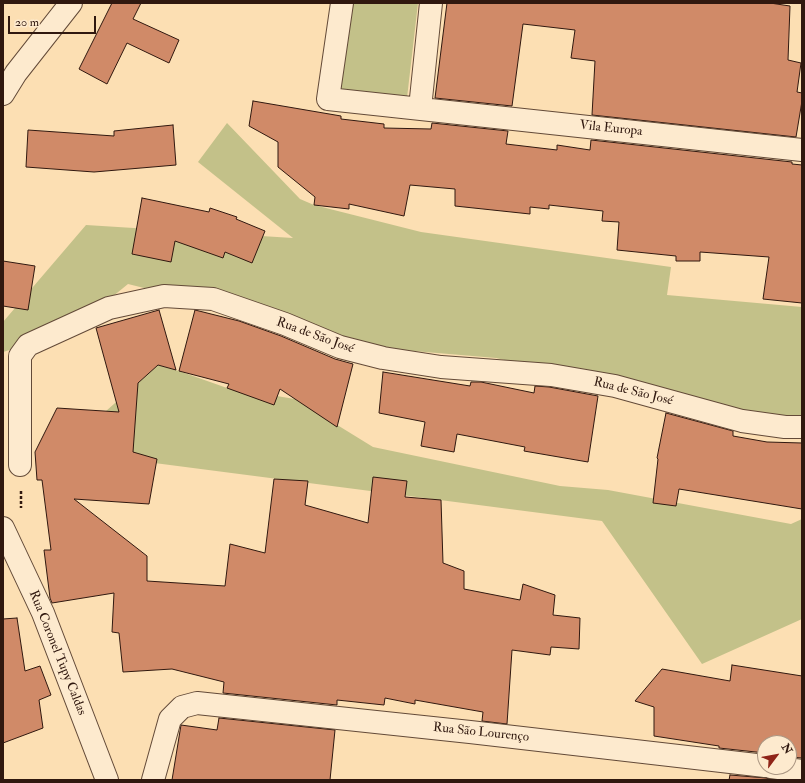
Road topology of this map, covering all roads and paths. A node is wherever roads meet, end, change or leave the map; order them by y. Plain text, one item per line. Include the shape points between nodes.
1 (71, 3) edge
2 (342, 3) edge
3 (431, 3) edge
4 (10, 70) edge
5 (3, 94) edge
6 (420, 108) junction
7 (802, 150) edge
8 (802, 427) edge
9 (20, 465) dead end
10 (3, 528) edge
11 (757, 765) edge
12 (107, 780) edge
13 (153, 780) edge

1 - 4 street
2 - 6 street, Vila Europa via 328,99
3 - 6 street
4 - 5 street
6 - 7 street, Vila Europa
8 - 9 street, Rua de São José via 742,421 615,386 551,375 441,366 383,358 340,347 285,324 213,299 164,296 109,308 28,345 20,356
10 - 12 street, Rua Coronel Tupy Caldas via 42,613
11 - 13 street, Rua São Lourenço via 197,703 182,707 170,719

